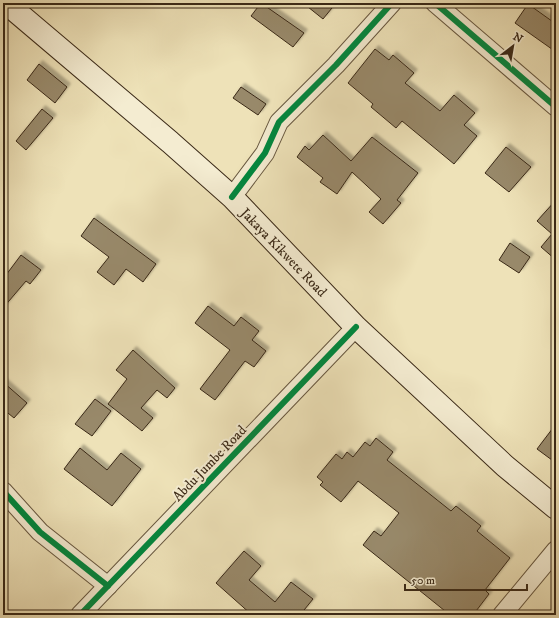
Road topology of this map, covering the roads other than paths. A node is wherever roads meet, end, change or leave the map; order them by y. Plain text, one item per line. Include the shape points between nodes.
1 (6, 3) edge
2 (392, 3) edge
3 (435, 3) edge
4 (556, 107) edge
5 (232, 197) junction
6 (356, 328) junction
7 (3, 491) edge
8 (556, 508) edge
9 (556, 550) edge
10 (108, 586) junction
11 (80, 615) edge
12 (502, 615) edge

1 - 5 main road, Jakaya Kikwete Road
2 - 5 street via 279,122 265,153
3 - 4 street
5 - 6 main road, Jakaya Kikwete Road
6 - 8 main road, Jakaya Kikwete Road via 505,466
6 - 10 street, Abdu Jumbe Road
7 - 10 street via 40,532
9 - 12 street
10 - 11 street, Abdu Jumbe Road

